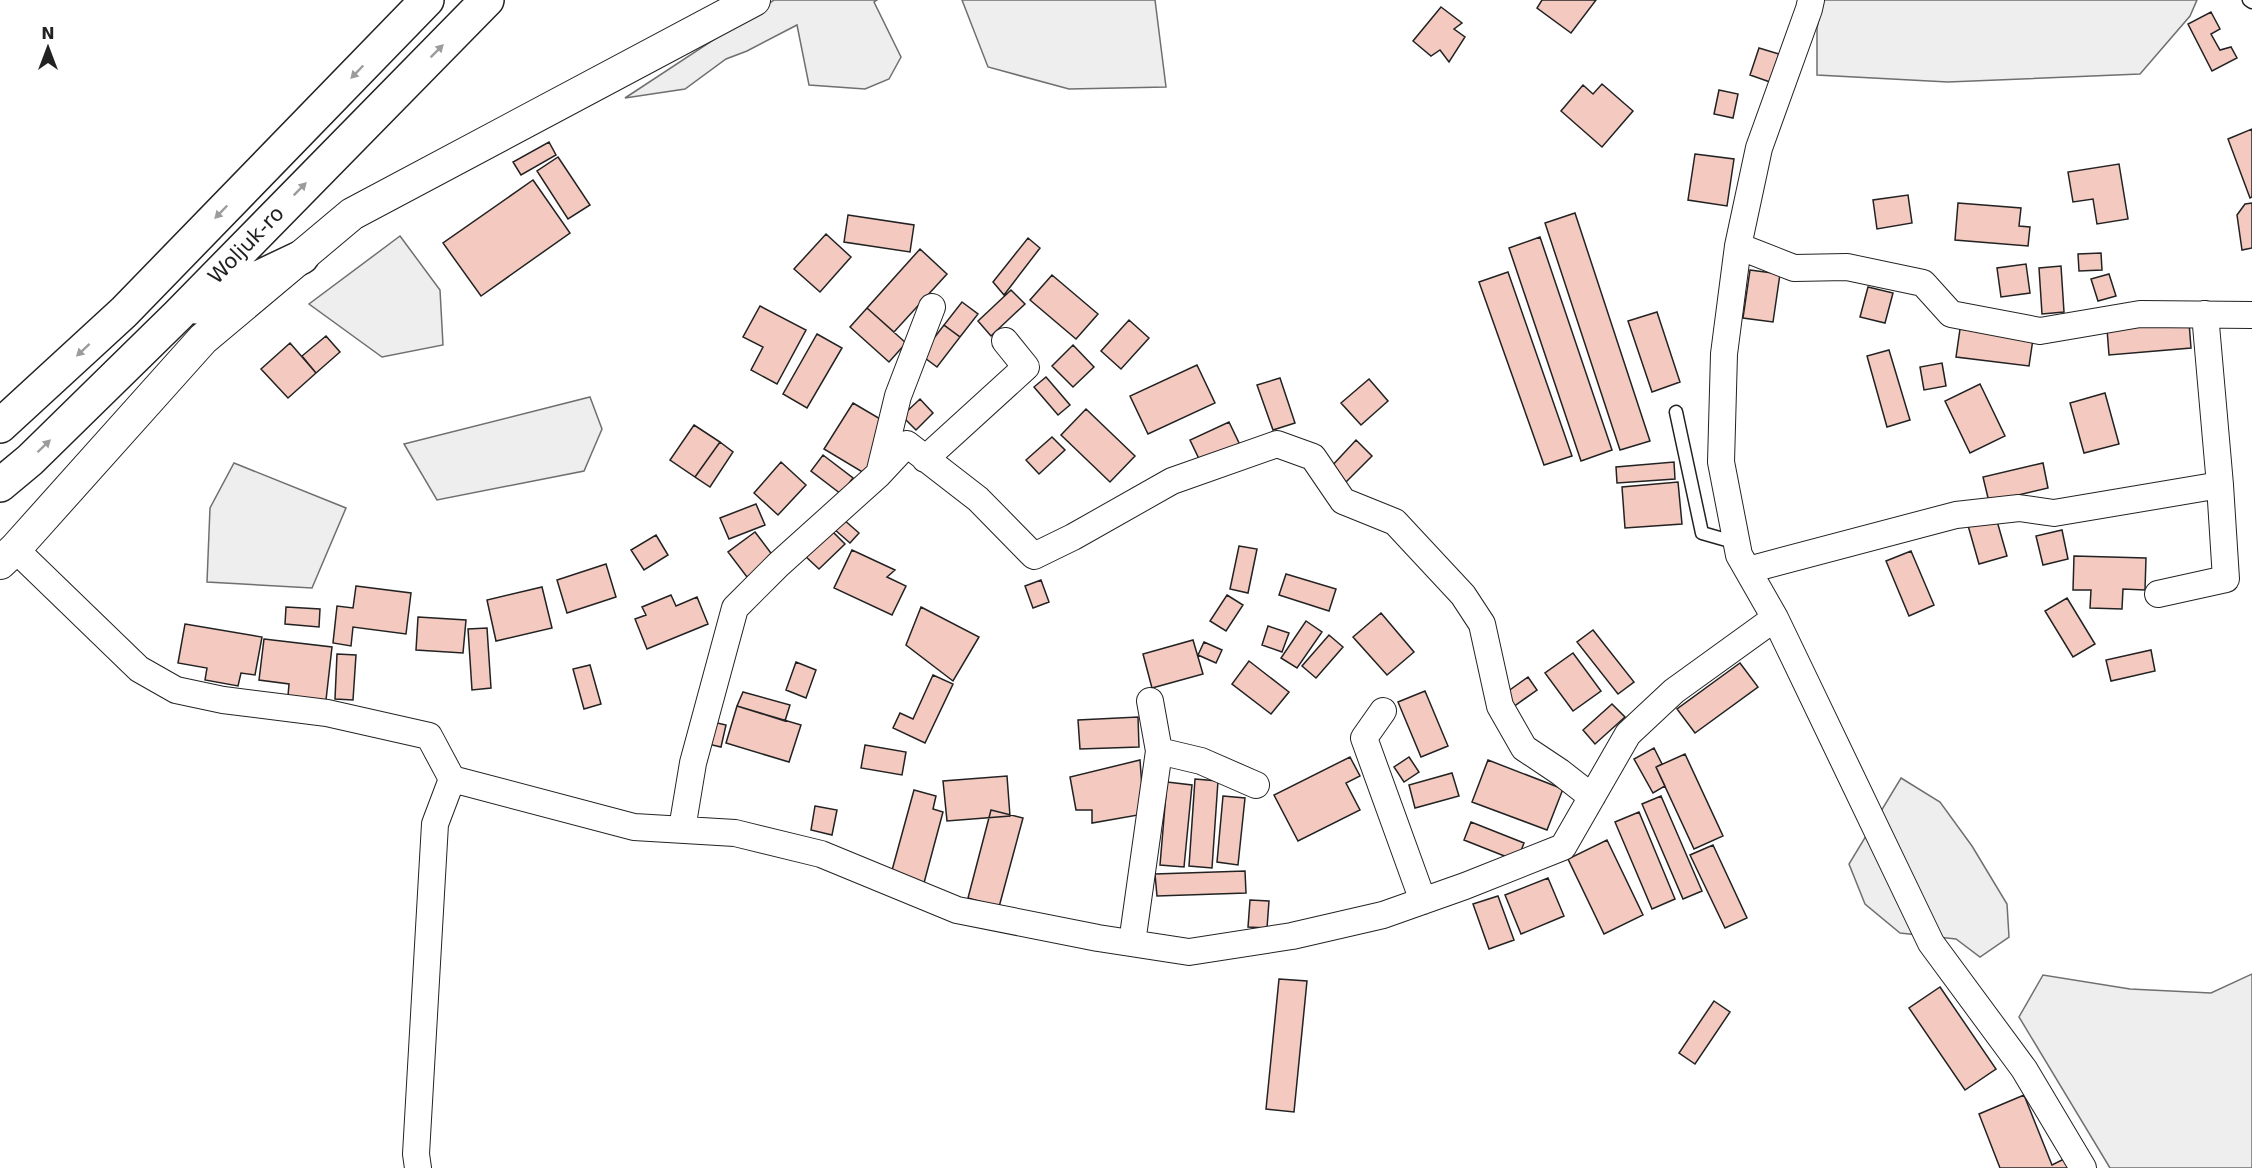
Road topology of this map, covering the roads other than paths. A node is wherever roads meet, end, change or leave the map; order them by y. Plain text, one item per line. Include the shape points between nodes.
1 (427, 0) edge
2 (487, 0) edge
3 (754, 0) edge
4 (1811, 0) edge
5 (1738, 246) junction
6 (302, 257) junction
7 (932, 307) dead end
8 (2205, 314) junction
9 (178, 315) junction
10 (2252, 315) edge
11 (1005, 341) dead end
12 (1676, 412) dead end
13 (0, 426) edge
14 (926, 459) junction
15 (879, 474) junction
16 (0, 485) edge
17 (2220, 485) junction
18 (1737, 543) junction
19 (7, 556) edge
20 (1748, 570) junction
21 (2158, 594) dead end
22 (1775, 618) junction
23 (1150, 701) dead end
24 (1383, 711) dead end
25 (1159, 751) junction
26 (452, 778) junction
27 (1256, 784) dead end
28 (1592, 797) junction
29 (682, 829) junction
30 (1423, 901) junction
31 (1132, 943) junction
32 (418, 1168) edge
33 (2083, 1168) edge

1 -> 13 main road, Woljuk-ro via 124,312
9 -> 2 main road, Woljuk-ro
3 - 6 street via 352,214
4 - 5 street via 1759,148
5 - 8 street via 1794,268 1847,267 1923,282 1951,314 2040,331 2140,314
5 - 18 street via 1724,354 1721,462
6 - 9 main road
6 - 19 street via 203,339
7 - 15 street via 898,396
8 - 10 street
8 - 17 street
16 -> 9 main road, Woljuk-ro
11 - 14 street via 1026,367
12 - 18 lane via 1702,533
14 - 15 street via 907,444
14 - 28 street via 978,499 1034,556 1172,482 1277,444 1313,457 1343,501 1395,522 1463,595 1482,624 1500,706 1524,748
15 - 29 street via 735,608 693,763
17 - 20 street via 2054,513 2019,508 1956,515
17 - 21 street via 2226,579
18 - 20 street
19 - 26 street via 140,669 176,690 327,713 429,736
20 - 22 street
22 - 28 street via 1674,691 1628,734
22 - 33 street via 1931,943 2024,1069
23 - 25 street
24 - 30 street via 1364,738
25 - 27 street via 1201,761
25 - 31 street
26 - 29 street via 634,827
26 - 32 street via 435,824
28 - 30 street via 1563,847
29 - 31 street via 735,833 821,854 957,910
30 - 31 street via 1383,915 1292,936 1189,952

